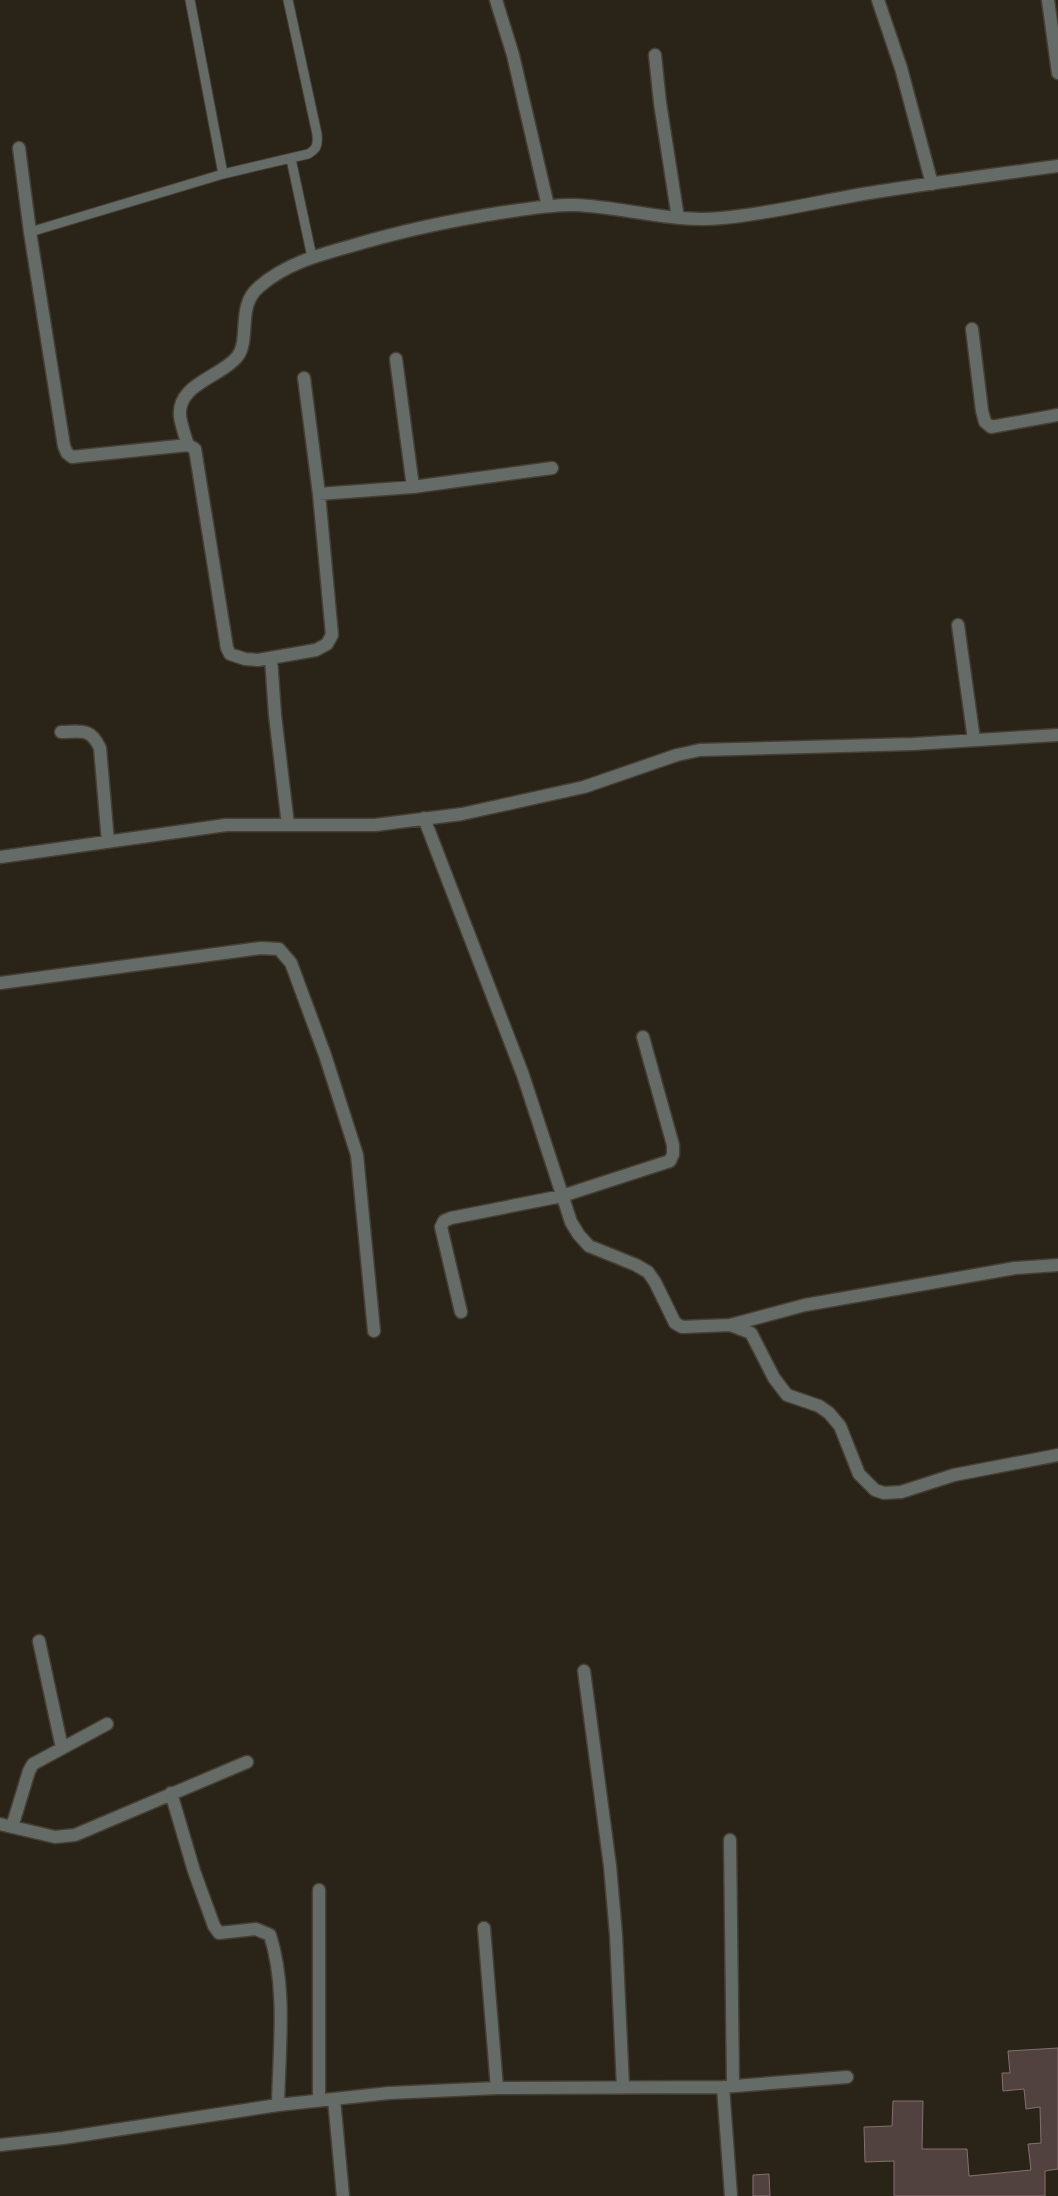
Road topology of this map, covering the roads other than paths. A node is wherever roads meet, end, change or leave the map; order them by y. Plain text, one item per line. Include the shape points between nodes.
1 (190, 0) edge
2 (288, 0) edge
3 (496, 0) edge
4 (878, 0) edge
5 (1048, 0) edge
6 (655, 55) dead end
7 (1058, 72) edge
8 (19, 148) dead end
9 (291, 159) junction
10 (1058, 166) edge
11 (223, 174) junction
12 (932, 184) junction
13 (548, 206) junction
14 (678, 218) junction
15 (30, 232) junction
16 (312, 257) junction
17 (972, 329) dead end
18 (396, 359) dead end
19 (304, 378) dead end
20 (1058, 415) edge
21 (188, 445) junction
22 (552, 468) dead end
23 (413, 487) junction
24 (319, 494) junction
25 (958, 625) dead end
26 (271, 658) junction
27 (61, 732) dead end
28 (1058, 735) edge
29 (974, 740) junction
30 (424, 818) junction
31 (288, 825) junction
32 (108, 842) junction
33 (0, 857) edge
34 (0, 983) edge
35 (643, 1037) dead end
36 (562, 1196) junction
37 (1058, 1265) edge
38 (461, 1312) dead end
39 (730, 1325) junction
40 (374, 1331) dead end
41 (1058, 1455) edge
42 (39, 1641) dead end
43 (584, 1670) dead end
44 (106, 1724) dead end
45 (62, 1748) junction
46 (247, 1762) dead end
47 (171, 1794) junction
48 (6, 1825) edge
49 (730, 1840) dead end
50 (319, 1890) dead end
51 (484, 1928) dead end
52 (847, 2077) dead end
53 (728, 2086) junction
54 (623, 2087) junction
55 (497, 2088) junction
56 (334, 2099) junction
57 (319, 2100) junction
58 (278, 2105) junction
59 (0, 2145) edge
60 (343, 2196) edge
61 (731, 2196) edge

1 - 11 lane
2 - 9 lane via 318,145 308,154
3 - 13 street via 513,55
4 - 12 street
5 - 7 street
6 - 14 street
8 - 15 street
9 - 11 lane
9 - 16 lane
10 - 12 street
11 - 15 lane
12 - 14 street via 720,219
13 - 14 street via 575,205
13 - 16 street via 478,216 383,236
15 - 21 street via 67,453 72,456
16 - 21 street via 284,269 257,288 248,301 240,355 184,397 180,417
17 - 20 street via 985,422 991,427
18 - 23 street
19 - 24 street
21 - 26 street via 195,450 230,654 245,659
22 - 23 street
23 - 24 street
24 - 26 street via 332,635 327,644 316,650
25 - 29 street
26 - 31 street
27 - 32 street via 85,732 95,736 100,748
28 - 29 street
29 - 30 street via 700,750 584,787 462,814
30 - 31 street via 375,825
30 - 36 street via 523,1075
31 - 32 street via 226,825
32 - 33 street
34 - 40 street via 261,948 278,950 291,963 358,1155
35 - 36 street via 673,1145 670,1161
36 - 38 street via 444,1221 441,1228
36 - 39 street via 571,1222 589,1246 648,1272 675,1323 682,1327
37 - 39 street via 1015,1268 805,1305
39 - 41 street via 751,1333 774,1378 787,1395 829,1413 840,1426 859,1474 875,1490 902,1492 954,1475
42 - 45 street
43 - 54 street via 610,1866
44 - 45 street
45 - 48 street via 33,1764
46 - 47 street
47 - 48 street via 75,1835 55,1837
47 - 58 street via 214,1926 220,1933 256,1929 270,1935 280,1991
49 - 53 street
50 - 57 street
51 - 55 street
52 - 53 street
53 - 54 street
53 - 61 street
54 - 55 street
55 - 56 street
56 - 57 street
56 - 60 street
57 - 58 street
58 - 59 street

